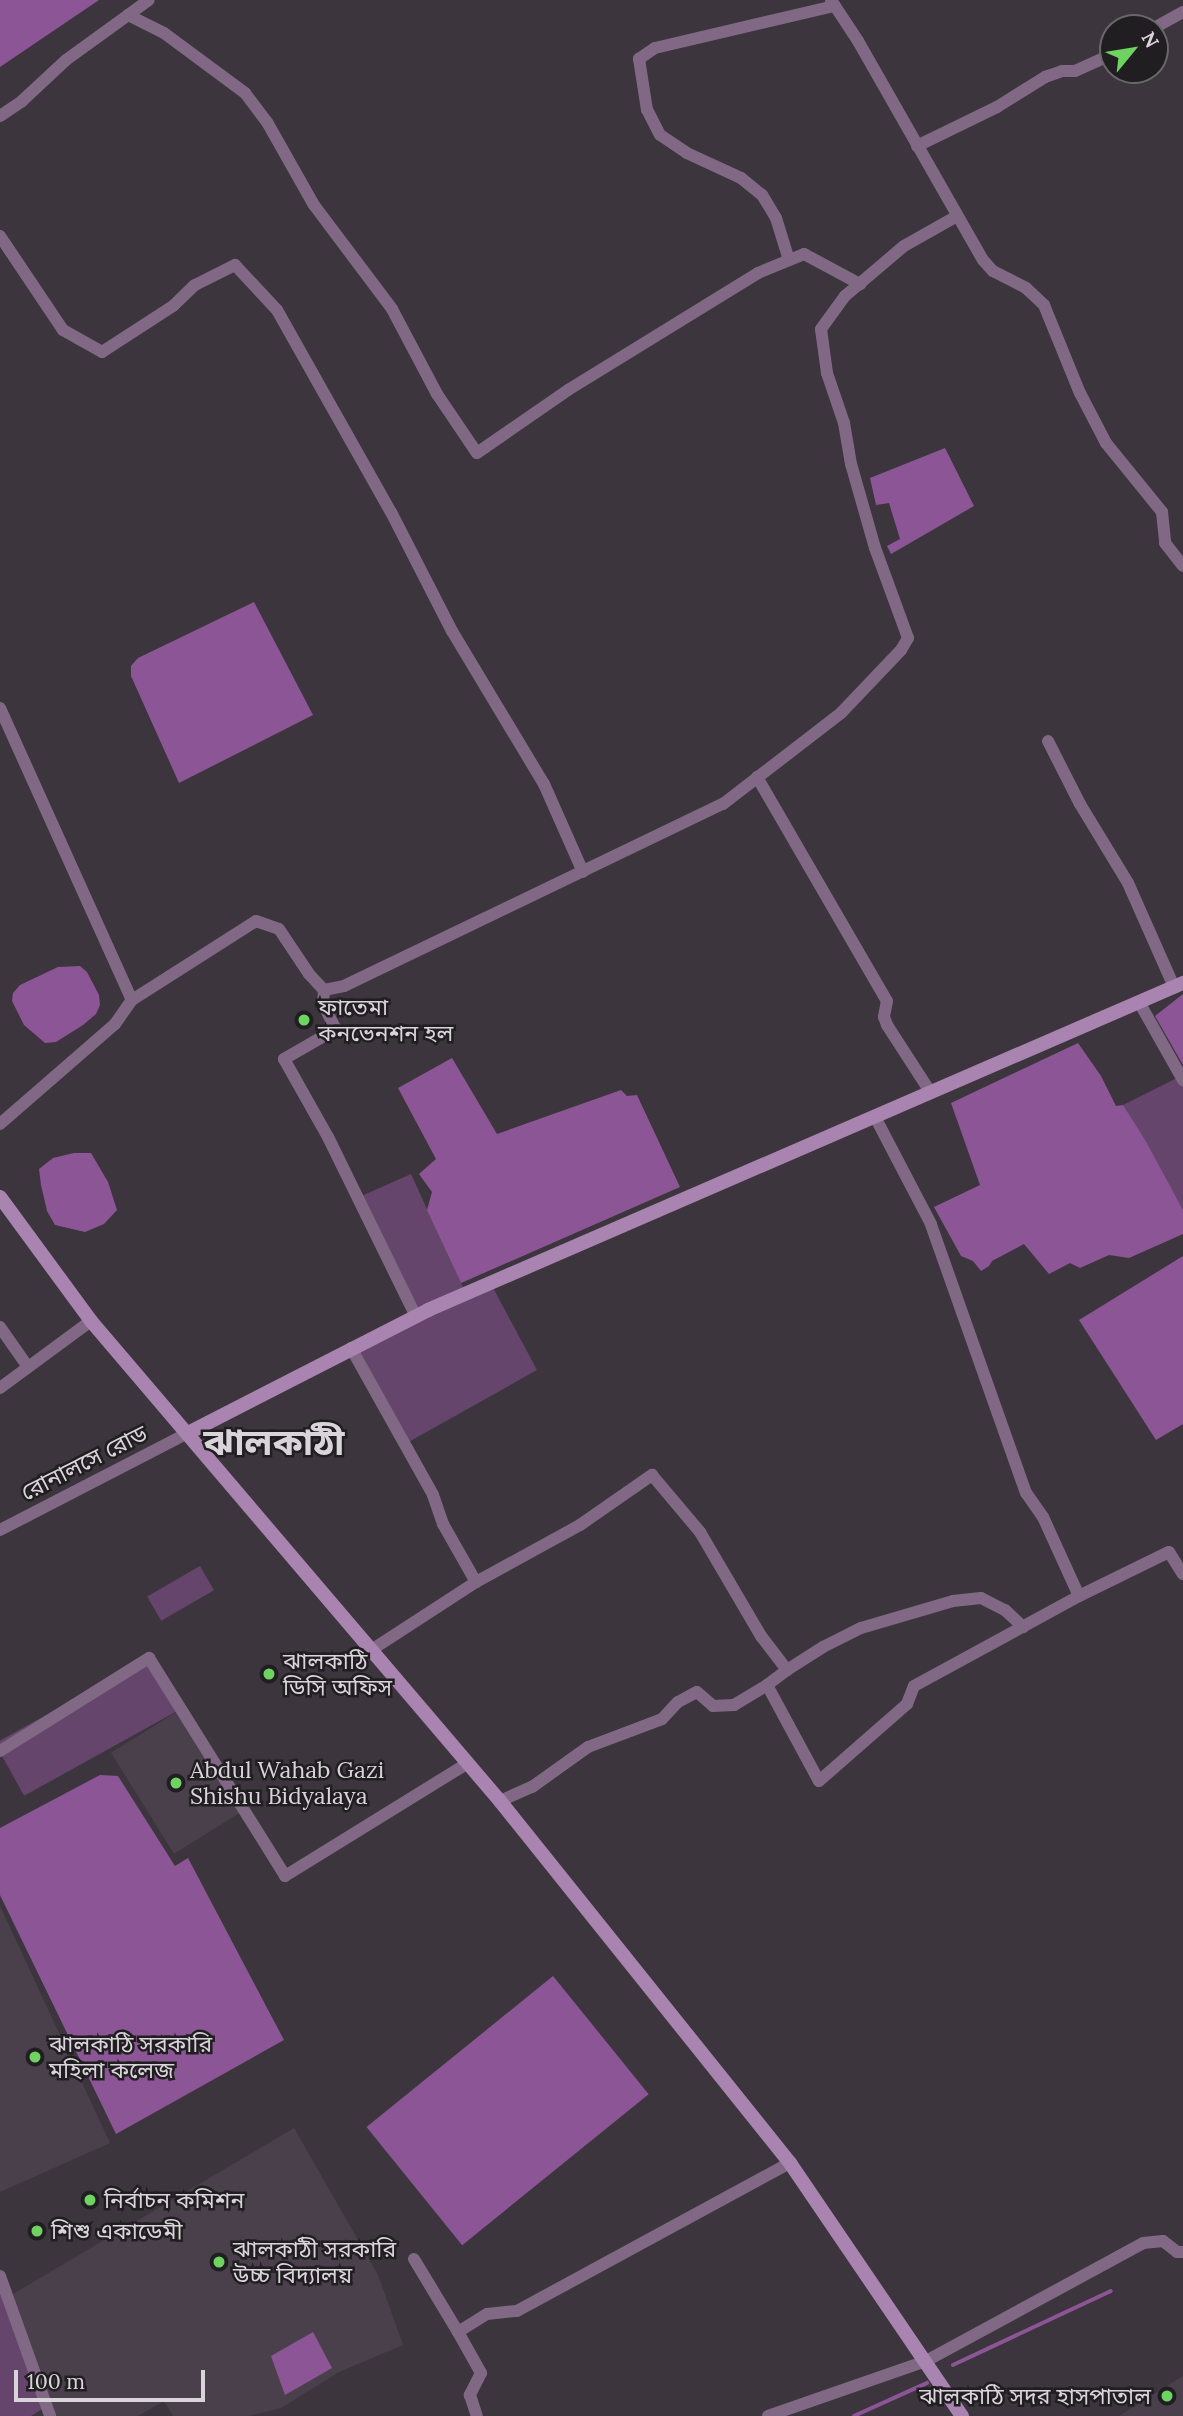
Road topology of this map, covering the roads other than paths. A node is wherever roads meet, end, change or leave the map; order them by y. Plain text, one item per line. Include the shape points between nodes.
1 (149, 0) edge
2 (832, 3) edge
3 (128, 15) junction
4 (1099, 60) edge
5 (0, 116) edge
6 (917, 146) junction
7 (957, 216) junction
8 (0, 236) edge
9 (789, 260) junction
10 (860, 284) junction
11 (1183, 566) edge
12 (0, 708) edge
13 (1048, 741) dead end
14 (757, 777) junction
15 (583, 872) junction
16 (1179, 985) edge
17 (324, 990) junction
18 (132, 1000) junction
19 (1139, 1002) junction
20 (1183, 1080) edge
21 (931, 1093) junction
22 (875, 1117) junction
23 (0, 1124) edge
24 (0, 1197) edge
25 (416, 1317) junction
26 (91, 1321) junction
27 (0, 1326) edge
28 (351, 1348) junction
29 (28, 1367) junction
30 (0, 1388) edge
31 (188, 1433) junction
32 (0, 1530) edge
33 (1183, 1574) edge
34 (475, 1582) junction
35 (1079, 1596) junction
36 (1023, 1627) junction
37 (373, 1649) junction
38 (787, 1670) junction
39 (766, 1685) junction
40 (0, 1751) edge
41 (466, 1764) junction
42 (500, 1801) junction
43 (790, 2163) junction
44 (1183, 2252) edge
45 (414, 2259) dead end
46 (0, 2276) edge
47 (458, 2332) junction
48 (926, 2361) junction
49 (50, 2416) edge
50 (477, 2416) edge
51 (768, 2416) edge
52 (962, 2416) edge

1 - 3 street
2 - 6 street
2 - 9 street via 655,48 639,58 647,110 660,135 741,178 762,195 776,218
3 - 5 street
3 - 9 street via 164,33 245,93 267,122 314,205 391,309 437,394 477,453 667,328 758,273
4 - 6 street via 1045,77 997,107
6 - 7 street
7 - 10 street via 904,246
7 - 11 street via 993,271 1026,288 1044,305 1106,443 1162,512 1165,543
8 - 15 street via 63,330 102,352 173,306 195,285 235,265 277,310 452,631 544,784
9 - 10 street via 804,254
10 - 14 street via 821,329 827,373 844,423 851,464 908,638 841,713
12 - 18 street
13 - 16 street
14 - 15 street via 723,804
14 - 21 street via 887,1001 887,1025
15 - 17 street via 344,986
16 - 19 main road
17 - 18 street via 279,929 256,921
17 - 25 street via 323,1004 336,1030 284,1059 328,1137
18 - 23 street via 115,1024
19 - 20 street
19 - 21 main road
21 - 22 main road
22 - 25 main road
22 - 35 street via 931,1224 1026,1493 1043,1517
24 - 26 main road
25 - 28 main road
26 - 29 street
26 - 31 main road
27 - 29 street
28 - 31 main road
28 - 34 street via 433,1495 443,1524
29 - 30 street
31 - 32 street, রোনালসে রোড
31 - 37 main road
33 - 35 street via 1169,1552
34 - 37 street
34 - 38 street via 580,1525 653,1475 700,1532 761,1636
35 - 36 street
36 - 38 street via 981,1598 953,1601 861,1628
36 - 39 street via 915,1686 907,1704 819,1781
37 - 41 main road
38 - 39 street
39 - 42 street via 734,1706 713,1706 697,1692 678,1702 662,1719 588,1747 532,1787
40 - 41 street via 149,1658 285,1876
41 - 42 main road
42 - 43 main road
43 - 47 street via 517,2311 487,2314
43 - 48 main road
44 - 48 street via 1163,2241 1143,2243
45 - 47 street
46 - 49 street
47 - 50 street via 481,2373 470,2395
48 - 51 street
48 - 52 main road

